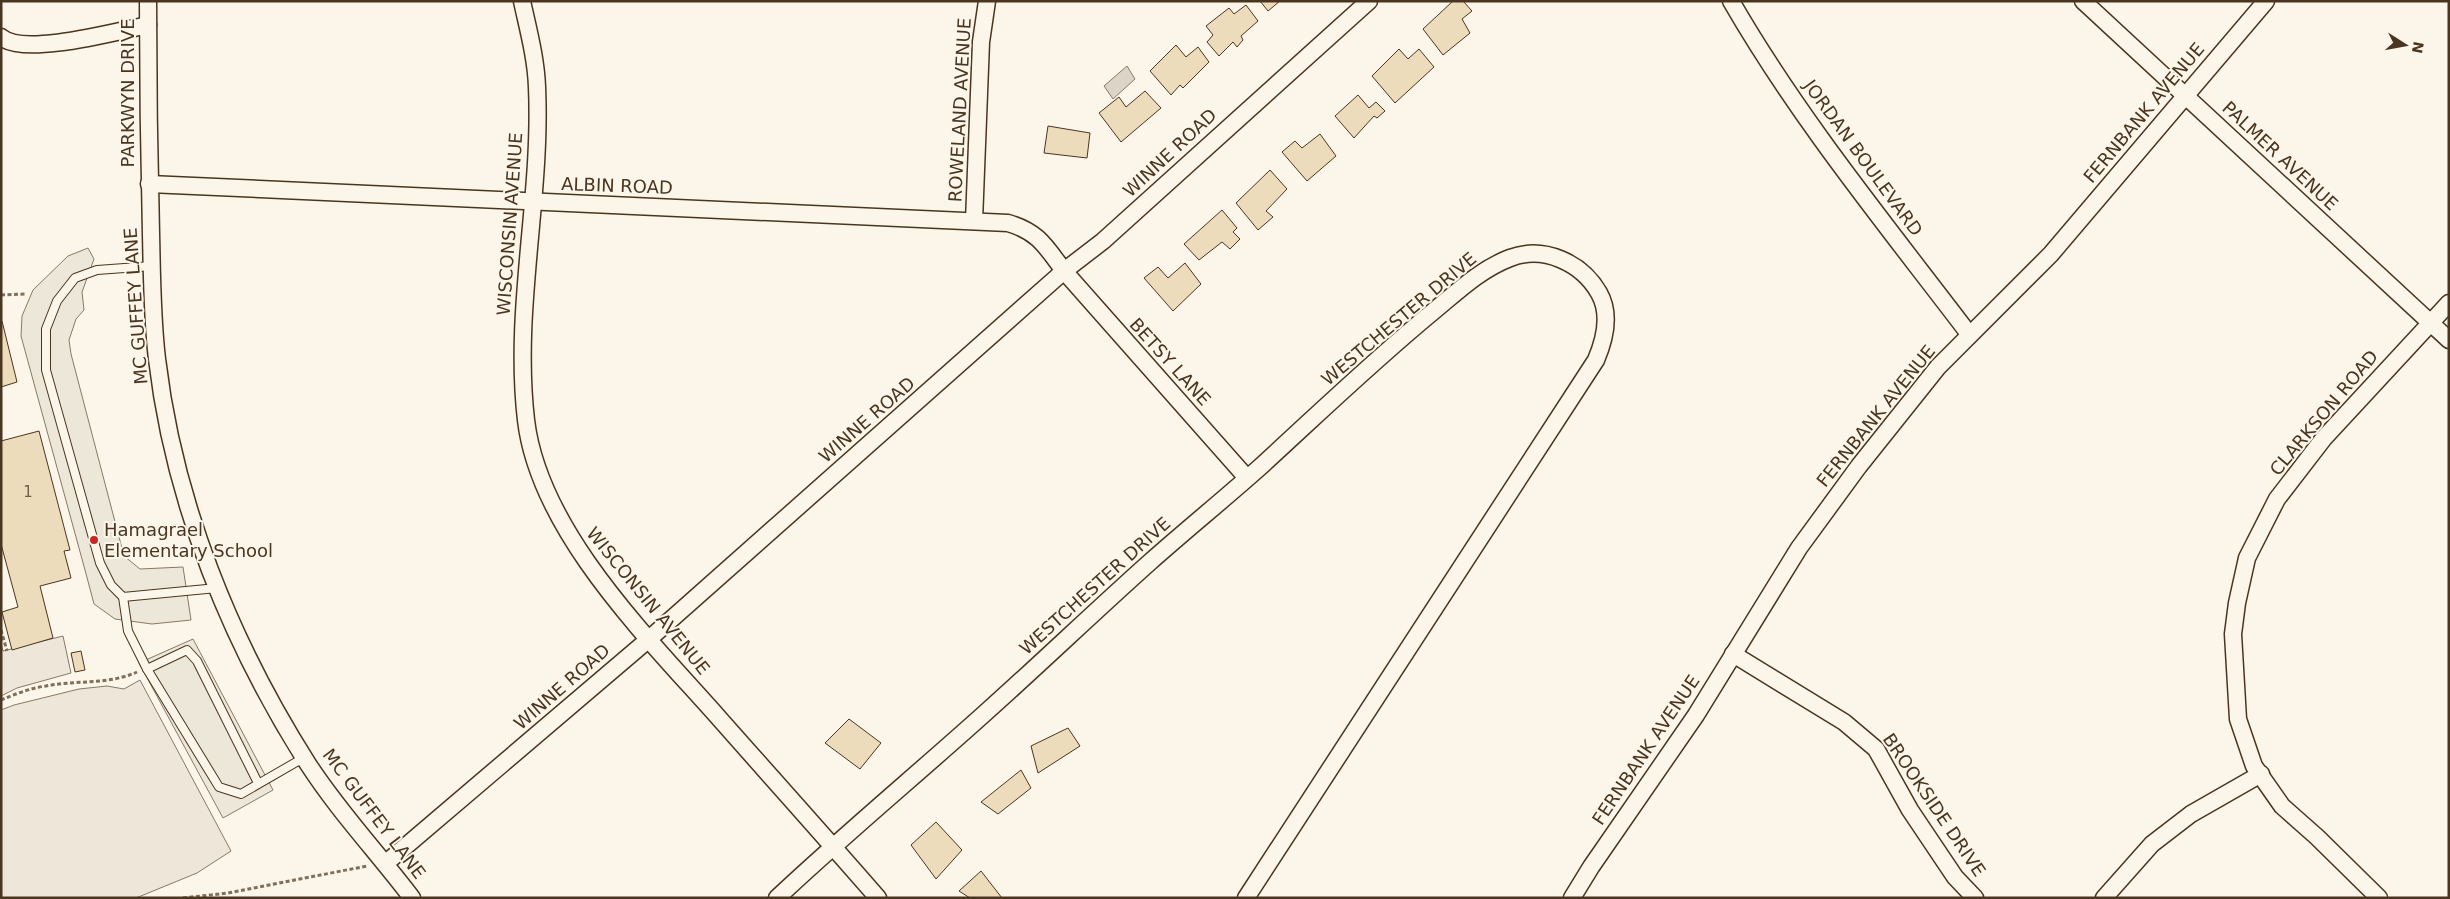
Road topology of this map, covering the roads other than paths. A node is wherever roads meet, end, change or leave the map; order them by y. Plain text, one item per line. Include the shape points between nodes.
1 (148, 1) edge
2 (522, 1) edge
3 (987, 1) edge
4 (1369, 1) edge
5 (1731, 1) edge
6 (2083, 1) edge
7 (2266, 1) edge
8 (148, 25) junction
9 (1, 37) edge
10 (2186, 95) junction
11 (149, 184) junction
12 (533, 203) junction
13 (974, 221) junction
14 (152, 266) junction
15 (1064, 271) junction
16 (2449, 303) edge
17 (2429, 322) junction
18 (1969, 334) junction
19 (2449, 340) edge
20 (1248, 478) junction
21 (217, 588) junction
22 (123, 597) junction
23 (649, 639) junction
24 (1733, 654) junction
25 (147, 668) junction
26 (305, 757) junction
27 (2261, 774) junction
28 (258, 783) junction
29 (832, 846) junction
30 (386, 863) junction
31 (412, 898) edge
32 (777, 898) edge
33 (878, 898) edge
34 (1246, 898) edge
35 (1572, 898) edge
36 (1975, 898) edge
37 (2104, 898) edge
38 (2379, 898) edge

1 - 8 street, PARKWYN DRIVE
2 - 12 street, WISCONSIN AVENUE via 537,86
3 - 13 street, ROWELAND AVENUE via 981,42
4 - 15 street, WINNE ROAD via 1110,234
5 - 18 street, JORDAN BOULEVARD via 1837,159
6 - 10 street, PALMER AVENUE
7 - 10 street, FERNBANK AVENUE
8 - 9 street via 39,46 20,46
8 - 11 street, PARKWYN DRIVE
10 - 17 street, PALMER AVENUE
10 - 18 street, FERNBANK AVENUE via 2051,254
11 - 12 street, ALBIN ROAD
11 - 14 street, MC GUFFEY LANE
12 - 13 street, ALBIN ROAD
12 - 23 street, WISCONSIN AVENUE via 524,301 524,364 526,420 534,461 554,508 579,552
13 - 15 street, ALBIN ROAD via 1008,223 1026,228
14 - 21 street, MC GUFFEY LANE via 156,359 172,447 200,545
14 - 22 lane via 97,270 75,278 57,301 46,329 46,370 100,563 111,585
15 - 20 street, BETSY LANE
15 - 23 street, WINNE ROAD
16 - 17 street, CLARKSON ROAD
17 - 19 street, PALMER AVENUE
17 - 27 street, CLARKSON ROAD via 2306,461 2277,499 2247,558 2233,634 2238,719 2254,766
18 - 24 street, FERNBANK AVENUE via 1938,367 1799,548
20 - 29 street, WESTCHESTER DRIVE
20 - 34 street, WESTCHESTER DRIVE via 1408,333 1475,277 1496,264 1520,254 1550,255 1580,270 1599,293 1606,326 1596,360
21 - 22 lane
21 - 26 street, MC GUFFEY LANE via 262,687
22 - 25 lane via 128,631
23 - 29 street, WISCONSIN AVENUE
23 - 30 street, WINNE ROAD
24 - 35 street, FERNBANK AVENUE via 1696,715
24 - 36 street, BROOKSIDE DRIVE via 1844,722 1876,749 1910,810 1955,877
25 - 28 lane via 219,787 241,794
25 - 28 lane via 187,650 197,660
26 - 28 lane
26 - 30 street, MC GUFFEY LANE via 350,822
27 - 37 street via 2191,814 2152,844
27 - 38 street, CLARKSON ROAD via 2282,806
29 - 32 street, WESTCHESTER DRIVE
29 - 33 street, WISCONSIN AVENUE
30 - 31 street, MC GUFFEY LANE

